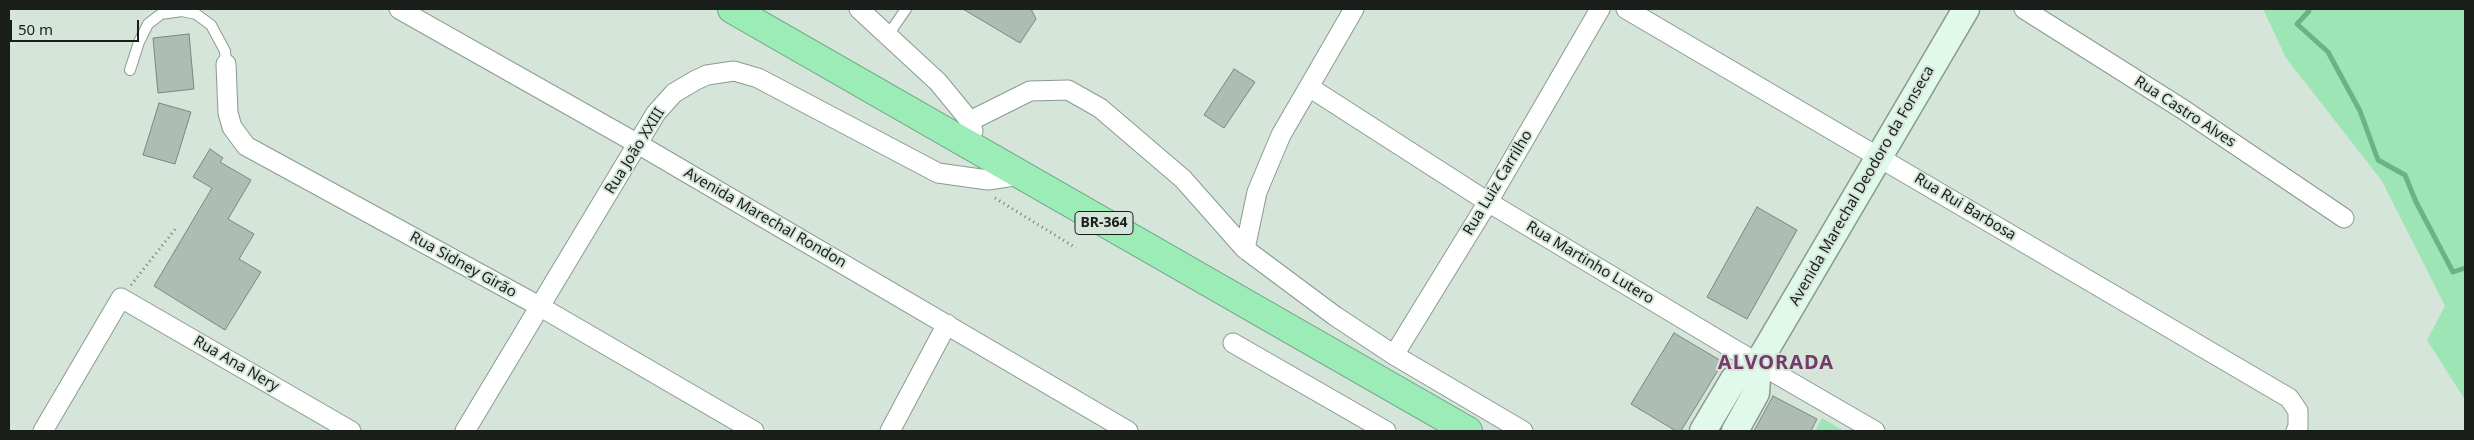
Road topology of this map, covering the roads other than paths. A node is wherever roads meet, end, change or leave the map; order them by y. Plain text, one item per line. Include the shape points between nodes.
1 (399, 9) edge
2 (732, 9) edge
3 (859, 9) edge
4 (906, 9) edge
5 (1354, 9) edge
6 (1600, 9) edge
7 (1626, 9) edge
8 (1966, 9) edge
9 (2024, 9) edge
10 (888, 35) junction
11 (226, 64) joint
12 (130, 70) dead end
13 (1309, 87) junction
14 (970, 121) junction
15 (638, 144) junction
16 (980, 152) junction
17 (1879, 156) junction
18 (1021, 175) junction
19 (1488, 202) junction
20 (2344, 218) dead end
21 (1245, 249) junction
22 (539, 306) junction
23 (947, 324) junction
24 (1233, 344) dead end
25 (1394, 355) junction
26 (1758, 363) junction
27 (43, 431) edge
28 (351, 431) edge
29 (465, 431) edge
30 (754, 431) edge
31 (890, 431) edge
32 (1128, 431) edge
33 (1386, 431) edge
34 (1468, 431) edge
35 (1523, 431) edge
36 (1703, 431) edge
37 (1735, 431) edge
38 (1875, 431) edge
39 (2296, 431) edge

1 - 15 street, Avenida Marechal Rondon
2 - 16 highway, BR-364
3 - 10 street
4 - 10 lane
5 - 13 street
6 - 19 street, Rua Luiz Carrilho
7 - 17 street, Rua Rui Barbosa
8 - 17 main road, Avenida Marechal Deodoro da Fonseca
9 - 20 street, Rua Castro Alves via 2184,110
10 - 14 street via 938,82
11 - 12 lane via 225,51 211,25 196,14 182,11 161,14 148,24
11 - 22 street, Rua Sidney Girão via 228,113 232,127 246,146
13 - 19 street, Rua Martinho Lutero
13 - 21 street via 1281,135 1257,192
14 - 16 street
14 - 21 street via 1030,91 1068,90 1100,108 1183,179
15 - 18 street, Rua João XXIII via 656,113 674,93 707,75 734,71 770,82 938,173 988,180
15 - 22 street, Rua João XXIII
15 - 23 street, Avenida Marechal Rondon
16 - 18 highway, BR-364
17 - 26 main road, Avenida Marechal Deodoro da Fonseca
17 - 39 street, Rua Rui Barbosa via 2289,398 2298,411
18 - 34 highway, BR-364
19 - 25 street, Rua Luiz Carrilho
19 - 26 street, Rua Martinho Lutero
21 - 25 street
22 - 29 street, Rua João XXIII
22 - 30 street, Rua Sidney Girão
23 - 31 street
23 - 32 street, Avenida Marechal Rondon
24 - 33 street
25 - 35 street
26 - 36 main road, Avenida Marechal Deodoro da Fonseca via 1734,379
26 - 37 main road, Avenida Marechal Deodoro da Fonseca via 1756,393
26 - 38 street, Rua Martinho Lutero
27 - 28 street, Rua Ana Nery via 121,298

